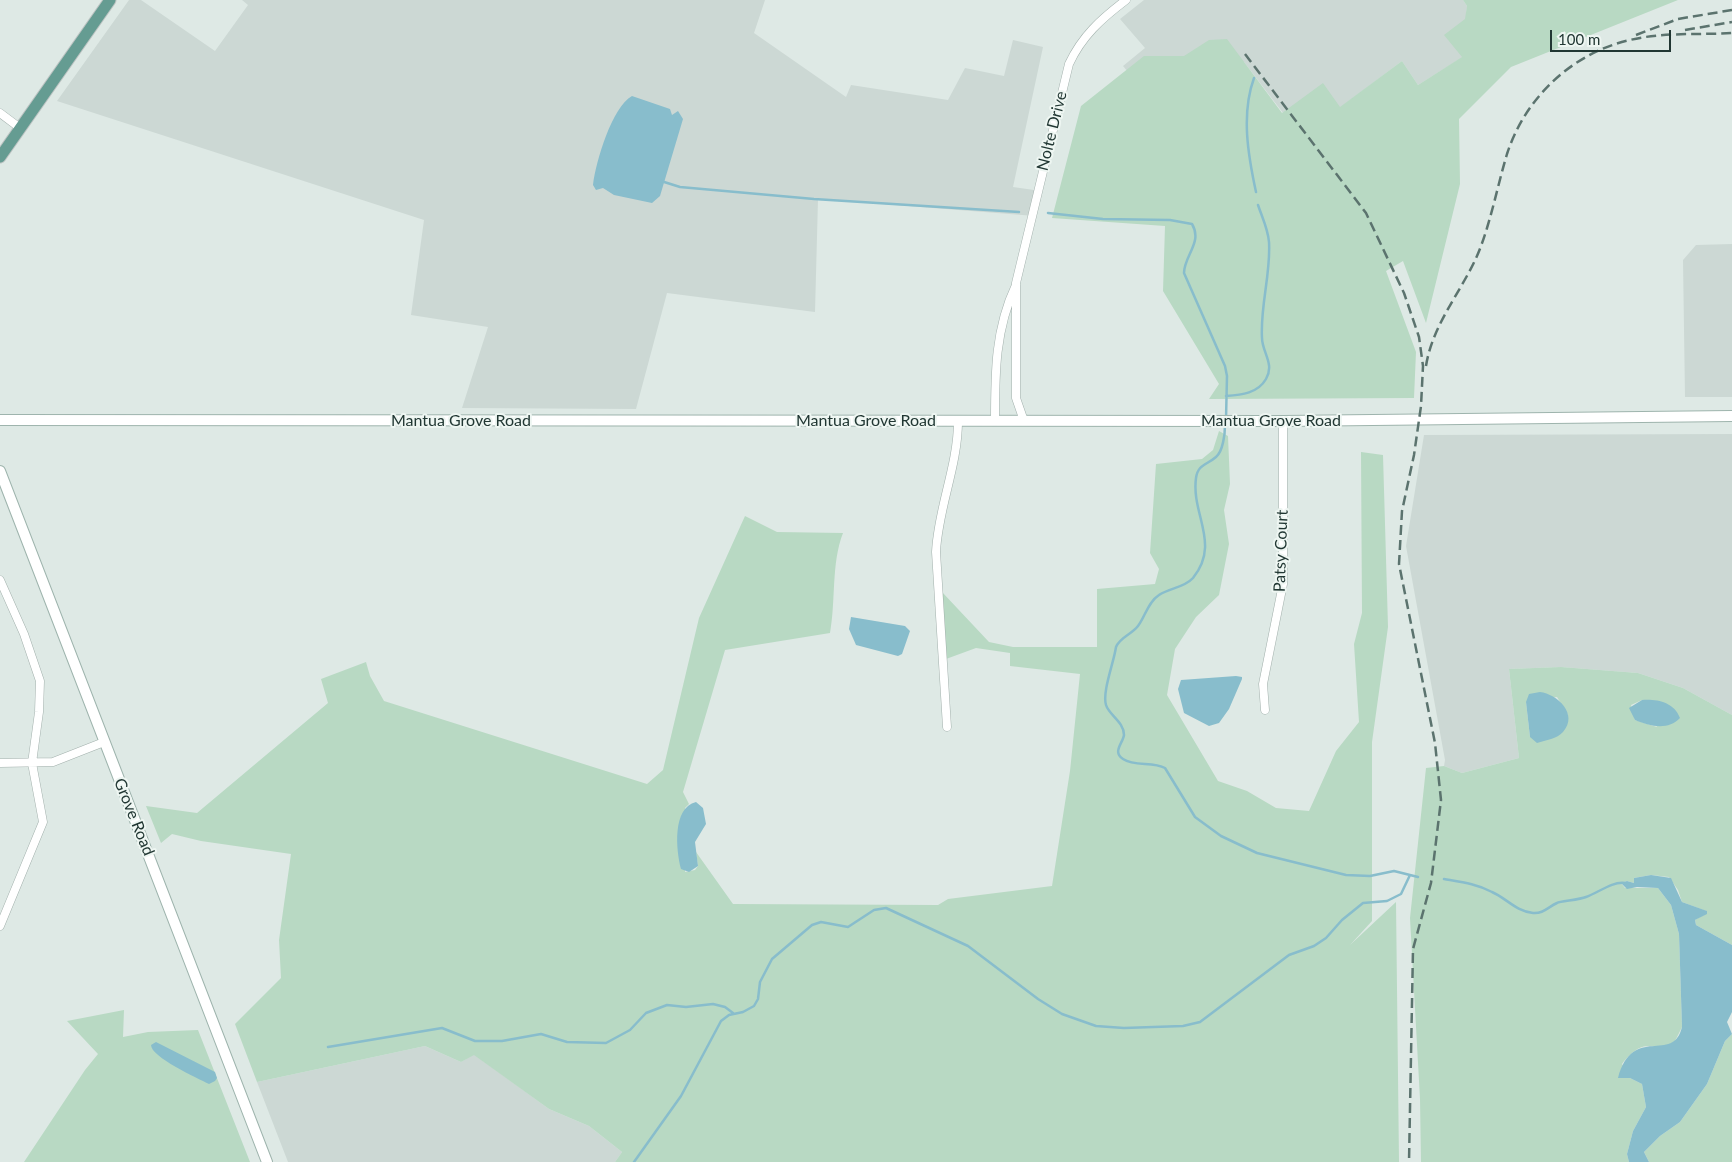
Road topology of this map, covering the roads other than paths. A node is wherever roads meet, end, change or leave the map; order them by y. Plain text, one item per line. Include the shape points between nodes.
1 (1126, 0) edge
2 (108, 1) edge
3 (0, 113) edge
4 (20, 128) junction
5 (0, 157) edge
6 (1016, 283) junction
7 (1732, 416) edge
8 (0, 420) edge
9 (958, 421) junction
10 (995, 421) junction
11 (1024, 421) junction
12 (1283, 421) junction
13 (0, 471) edge
14 (0, 580) edge
15 (1265, 710) dead end
16 (947, 727) dead end
17 (104, 742) junction
18 (0, 762) edge
19 (32, 763) junction
20 (0, 926) edge
21 (268, 1162) edge

1 - 6 street, Nolte Drive via 1090,29 1069,64
2 - 4 main road
3 - 4 street
4 - 5 main road
6 - 10 street, Nolte Drive via 1006,305 997,346
6 - 11 street, Nolte Drive via 1016,398
7 - 12 main road, Mantua Grove Road
8 - 9 main road, Mantua Grove Road
9 - 10 main road, Mantua Grove Road
9 - 16 street via 958,439 936,545
10 - 11 main road, Mantua Grove Road
11 - 12 main road, Mantua Grove Road
12 - 15 street, Patsy Court via 1283,584 1263,684
13 - 17 main road, Grove Road
14 - 19 street via 40,681
17 - 19 street via 53,762
17 - 21 main road, Grove Road
18 - 19 street
19 - 20 street via 43,822

